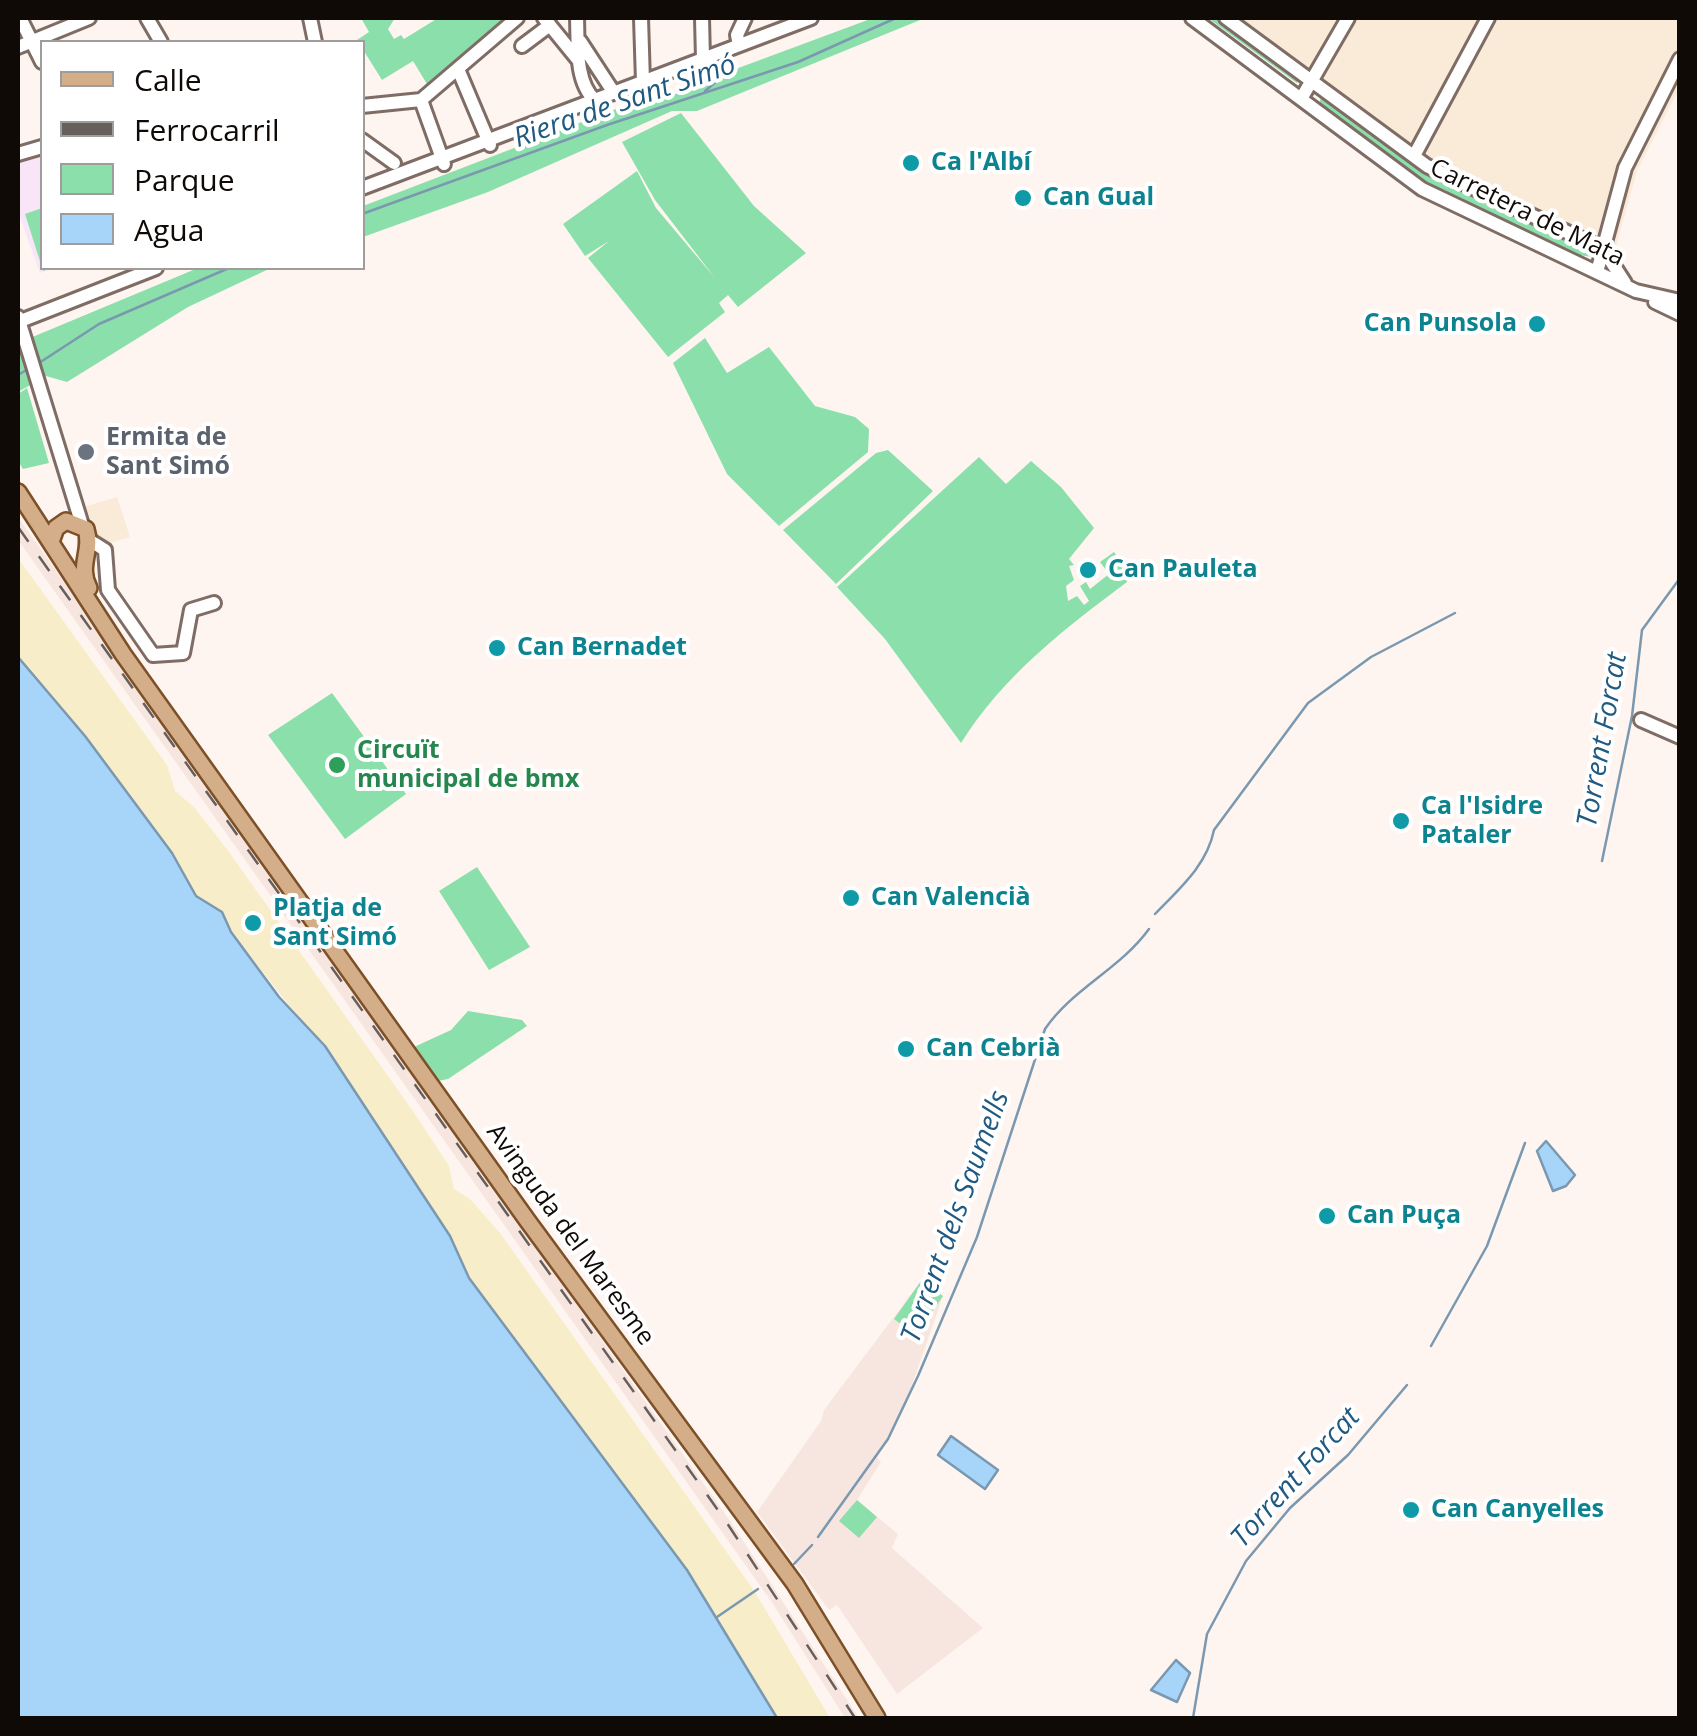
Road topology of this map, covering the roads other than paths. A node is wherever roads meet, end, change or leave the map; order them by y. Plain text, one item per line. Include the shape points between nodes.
1 (20, 18) edge
2 (84, 18) edge
3 (147, 18) edge
4 (517, 18) edge
5 (578, 18) edge
6 (640, 18) edge
7 (702, 18) edge
8 (745, 18) edge
9 (811, 18) edge
10 (1192, 18) edge
11 (1226, 18) edge
12 (1348, 18) edge
13 (1488, 18) edge
14 (547, 21) edge
15 (774, 24) edge
16 (578, 36) junction
17 (160, 40) edge
18 (32, 41) junction
19 (739, 45) junction
20 (18, 46) edge
21 (522, 46) dead end
22 (40, 58) edge
23 (704, 59) junction
24 (1680, 59) edge
25 (580, 61) junction
26 (458, 69) junction
27 (1314, 80) junction
28 (643, 82) junction
29 (614, 93) junction
30 (421, 100) junction
31 (595, 100) junction
32 (1301, 100) junction
33 (365, 106) edge
34 (574, 108) junction
35 (365, 142) edge
36 (489, 144) junction
37 (1414, 156) junction
38 (443, 161) junction
39 (394, 163) dead end
40 (365, 187) edge
41 (1603, 249) junction
42 (149, 271) edge
43 (1597, 272) junction
44 (1636, 292) junction
45 (1680, 301) edge
46 (1680, 314) edge
47 (18, 320) edge
48 (18, 482) edge
49 (18, 492) edge
50 (76, 532) junction
51 (52, 538) junction
52 (63, 556) junction
53 (214, 603) dead end
54 (1641, 720) dead end
55 (1680, 737) edge
56 (218, 783) junction
57 (878, 1718) edge

1 - 18 street
2 - 18 street
3 - 17 street
4 - 26 street
5 - 16 street
6 - 28 street
7 - 23 street
8 - 19 street
9 - 15 street
10 - 32 street, Carretera de Mata
11 - 27 street, Carretera de Mata
12 - 27 street
13 - 37 street
14 - 21 street
14 - 25 street
15 - 19 street
16 - 25 street
16 - 29 street
18 - 20 street
18 - 22 street
19 - 23 street
23 - 28 street
24 - 41 street via 1624,168
25 - 31 street
25 - 34 street
26 - 30 street
26 - 36 street
27 - 32 street
27 - 37 street, Carretera de Mata
28 - 29 street
29 - 31 street
30 - 33 street
30 - 38 street
31 - 34 street
32 - 43 street, Carretera de Mata via 1422,189
34 - 36 street
35 - 39 street
36 - 38 street
37 - 41 street, Carretera de Mata via 1463,186
38 - 40 street
41 - 43 street
41 - 44 street, Carretera de Mata
42 - 47 street
43 - 44 street, Carretera de Mata
44 - 45 street
44 - 46 street
47 - 50 street via 72,498
48 - 50 main road via 48,519
49 - 51 main road, Avinguda del Maresme
50 - 51 main road
50 - 52 main road
50 - 53 street via 104,550 108,590 153,655 183,653 191,610
50 - 56 main road, Avinguda del Maresme via 85,581
51 - 52 main road, Avinguda del Maresme
52 - 56 main road, Avinguda del Maresme via 85,599
54 - 55 street
56 - 57 main road, Avinguda del Maresme via 537,1235 804,1597

